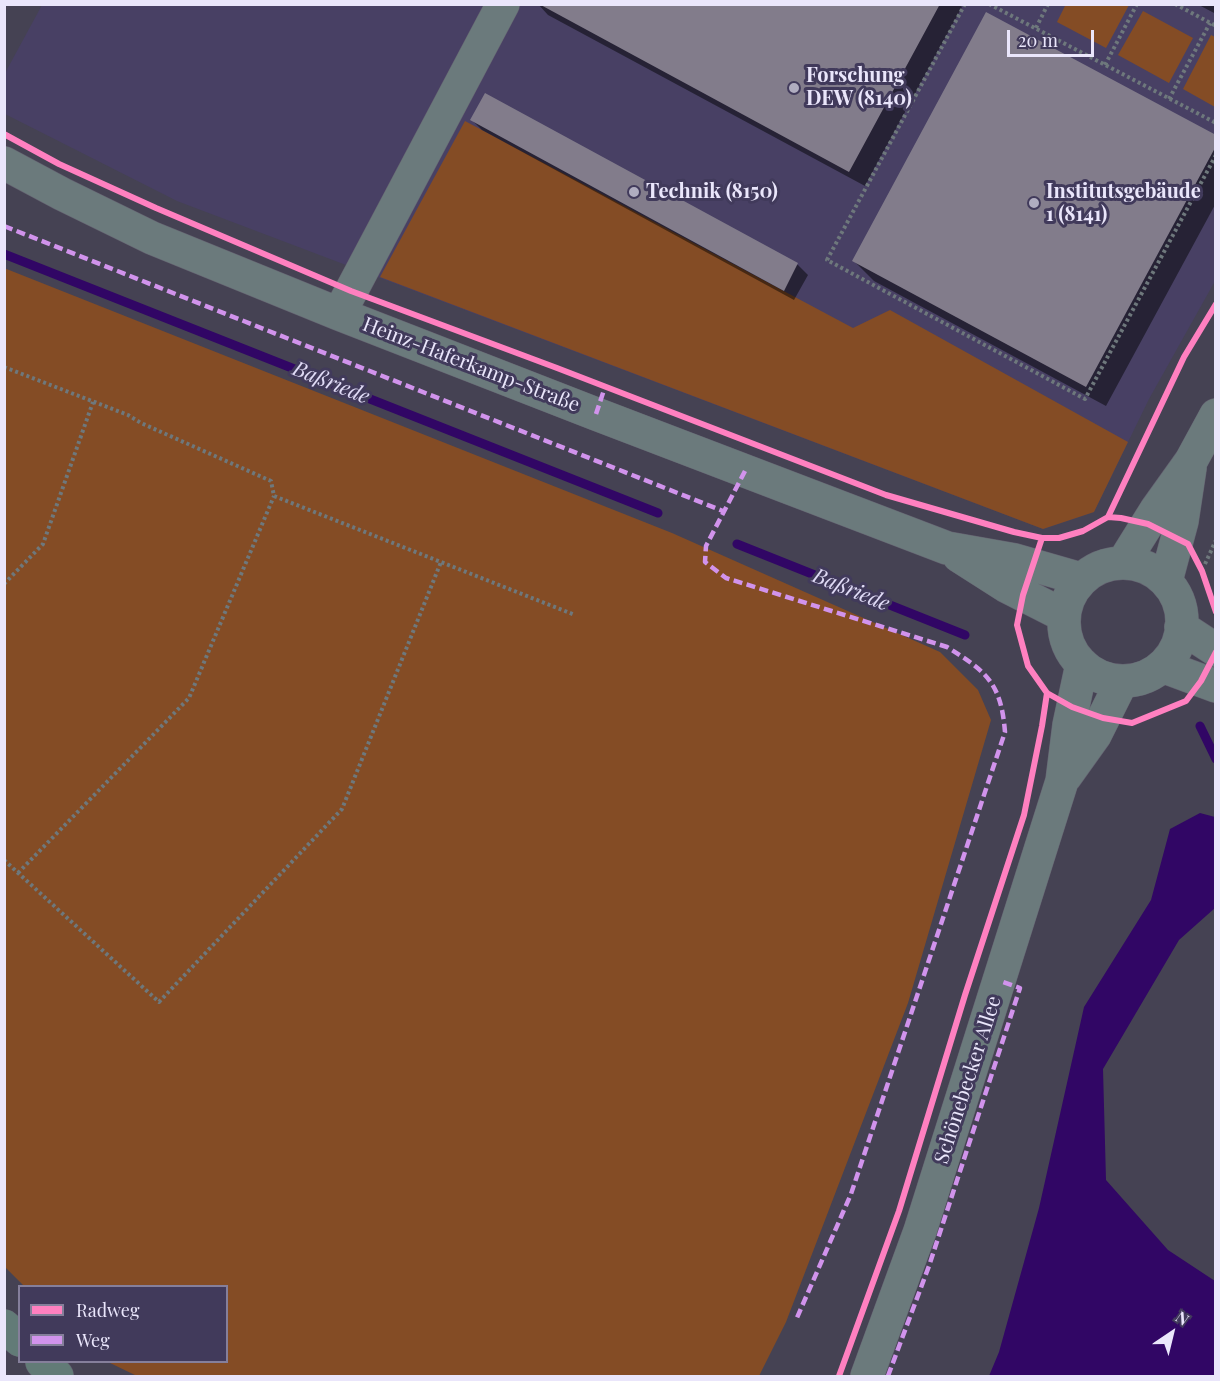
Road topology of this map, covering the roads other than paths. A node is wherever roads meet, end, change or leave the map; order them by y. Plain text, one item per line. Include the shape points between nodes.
1 (504, 4) edge
2 (4, 163) edge
3 (339, 314) junction
4 (1215, 415) edge
5 (1191, 461) junction
6 (947, 548) junction
7 (1123, 563) junction
8 (1081, 579) junction
9 (1166, 581) junction
10 (1063, 615) junction
11 (1181, 627) junction
12 (1215, 650) edge
13 (1082, 664) junction
14 (1162, 666) junction
15 (1122, 681) junction
16 (1215, 686) edge
17 (1062, 781) junction
18 (4, 1326) edge
19 (18, 1338) edge
20 (43, 1363) edge
21 (57, 1377) edge
22 (867, 1377) edge

1 - 3 street
2 - 3 street, Heinz-Haferkamp-Straße via 152,238
3 - 6 street, Heinz-Haferkamp-Straße
4 - 5 street
5 - 7 street
5 - 9 street via 1182,521
6 - 8 street, Heinz-Haferkamp-Straße via 1016,560
6 - 10 street, Heinz-Haferkamp-Straße via 1006,586
7 - 8 street via 1098,568
7 - 9 street via 1137,563
8 - 10 street
9 - 11 street via 1180,607
10 - 13 street via 1065,634
11 - 12 street
11 - 14 street via 1175,650
13 - 15 street via 1108,680
13 - 17 street, Schönebecker Allee
14 - 15 street via 1144,678
14 - 16 street
15 - 17 street, Schönebecker Allee via 1095,735
17 - 22 street, Schönebecker Allee via 920,1231
18 - 19 highway
20 - 21 highway

